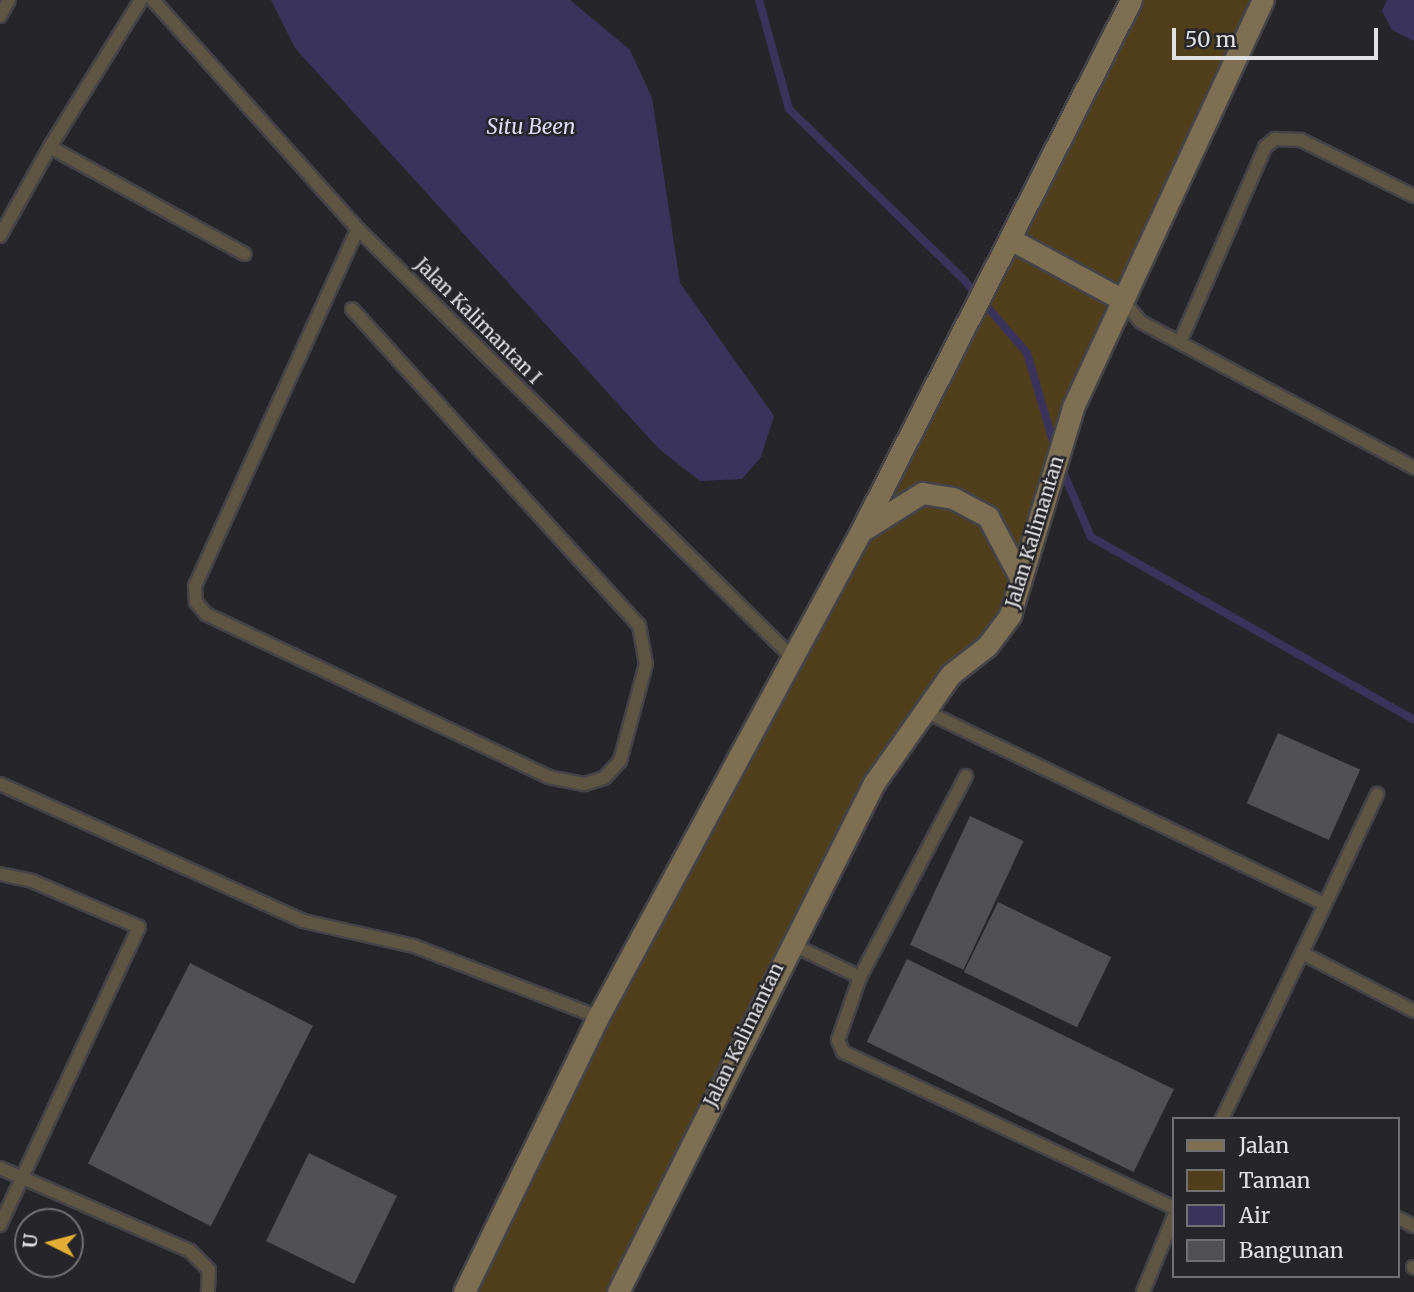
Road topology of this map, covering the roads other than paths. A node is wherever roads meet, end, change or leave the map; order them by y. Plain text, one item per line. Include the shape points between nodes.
1 (9, 0) edge
2 (141, 0) edge
3 (153, 0) edge
4 (1131, 0) edge
5 (1263, 0) edge
6 (0, 16) edge
7 (50, 147) junction
8 (1414, 196) edge
9 (358, 229) junction
10 (0, 236) edge
11 (1012, 240) junction
12 (245, 254) dead end
13 (1121, 299) junction
14 (352, 309) dead end
15 (1180, 342) junction
16 (1414, 468) edge
17 (861, 531) junction
18 (1020, 577) junction
19 (790, 655) junction
20 (923, 710) junction
21 (966, 776) dead end
22 (0, 784) edge
23 (1377, 794) dead end
24 (0, 874) edge
25 (1322, 903) junction
26 (789, 943) junction
27 (1302, 953) junction
28 (860, 977) junction
29 (1414, 1011) edge
30 (598, 1017) junction
31 (1223, 1117) edge
32 (0, 1168) edge
33 (23, 1180) junction
34 (1172, 1207) edge
35 (1172, 1221) edge
36 (0, 1225) edge
37 (208, 1292) edge
38 (464, 1292) edge
39 (618, 1292) edge
40 (1143, 1292) edge

1 - 6 lane
2 - 7 lane
3 - 9 lane, Jalan Kalimantan I
4 - 11 street
5 - 13 street, Jalan Kalimantan
7 - 10 lane
7 - 12 lane
8 - 15 lane via 1301,140 1275,139 1265,147
9 - 14 lane via 195,586 196,602 206,614 550,778 584,784 604,778 620,761 646,664 639,625
9 - 19 lane, Jalan Kalimantan I
11 - 13 street
11 - 17 street via 987,278
13 - 15 lane via 1141,322
13 - 18 street, Jalan Kalimantan via 1073,407
15 - 16 lane
17 - 18 street via 922,493 953,498 988,517
17 - 19 street
18 - 20 street, Jalan Kalimantan via 1000,631
19 - 30 street
20 - 25 lane
20 - 26 street, Jalan Kalimantan via 874,783
21 - 28 lane
22 - 30 lane via 303,921 414,946
23 - 25 lane
24 - 33 lane via 32,881 139,927
25 - 27 lane
26 - 28 lane
26 - 39 street, Jalan Kalimantan
27 - 29 lane
27 - 31 lane
28 - 34 lane via 838,1040 843,1052
30 - 38 street
32 - 33 lane
33 - 36 lane
33 - 37 lane via 190,1251 209,1270
35 - 40 lane

